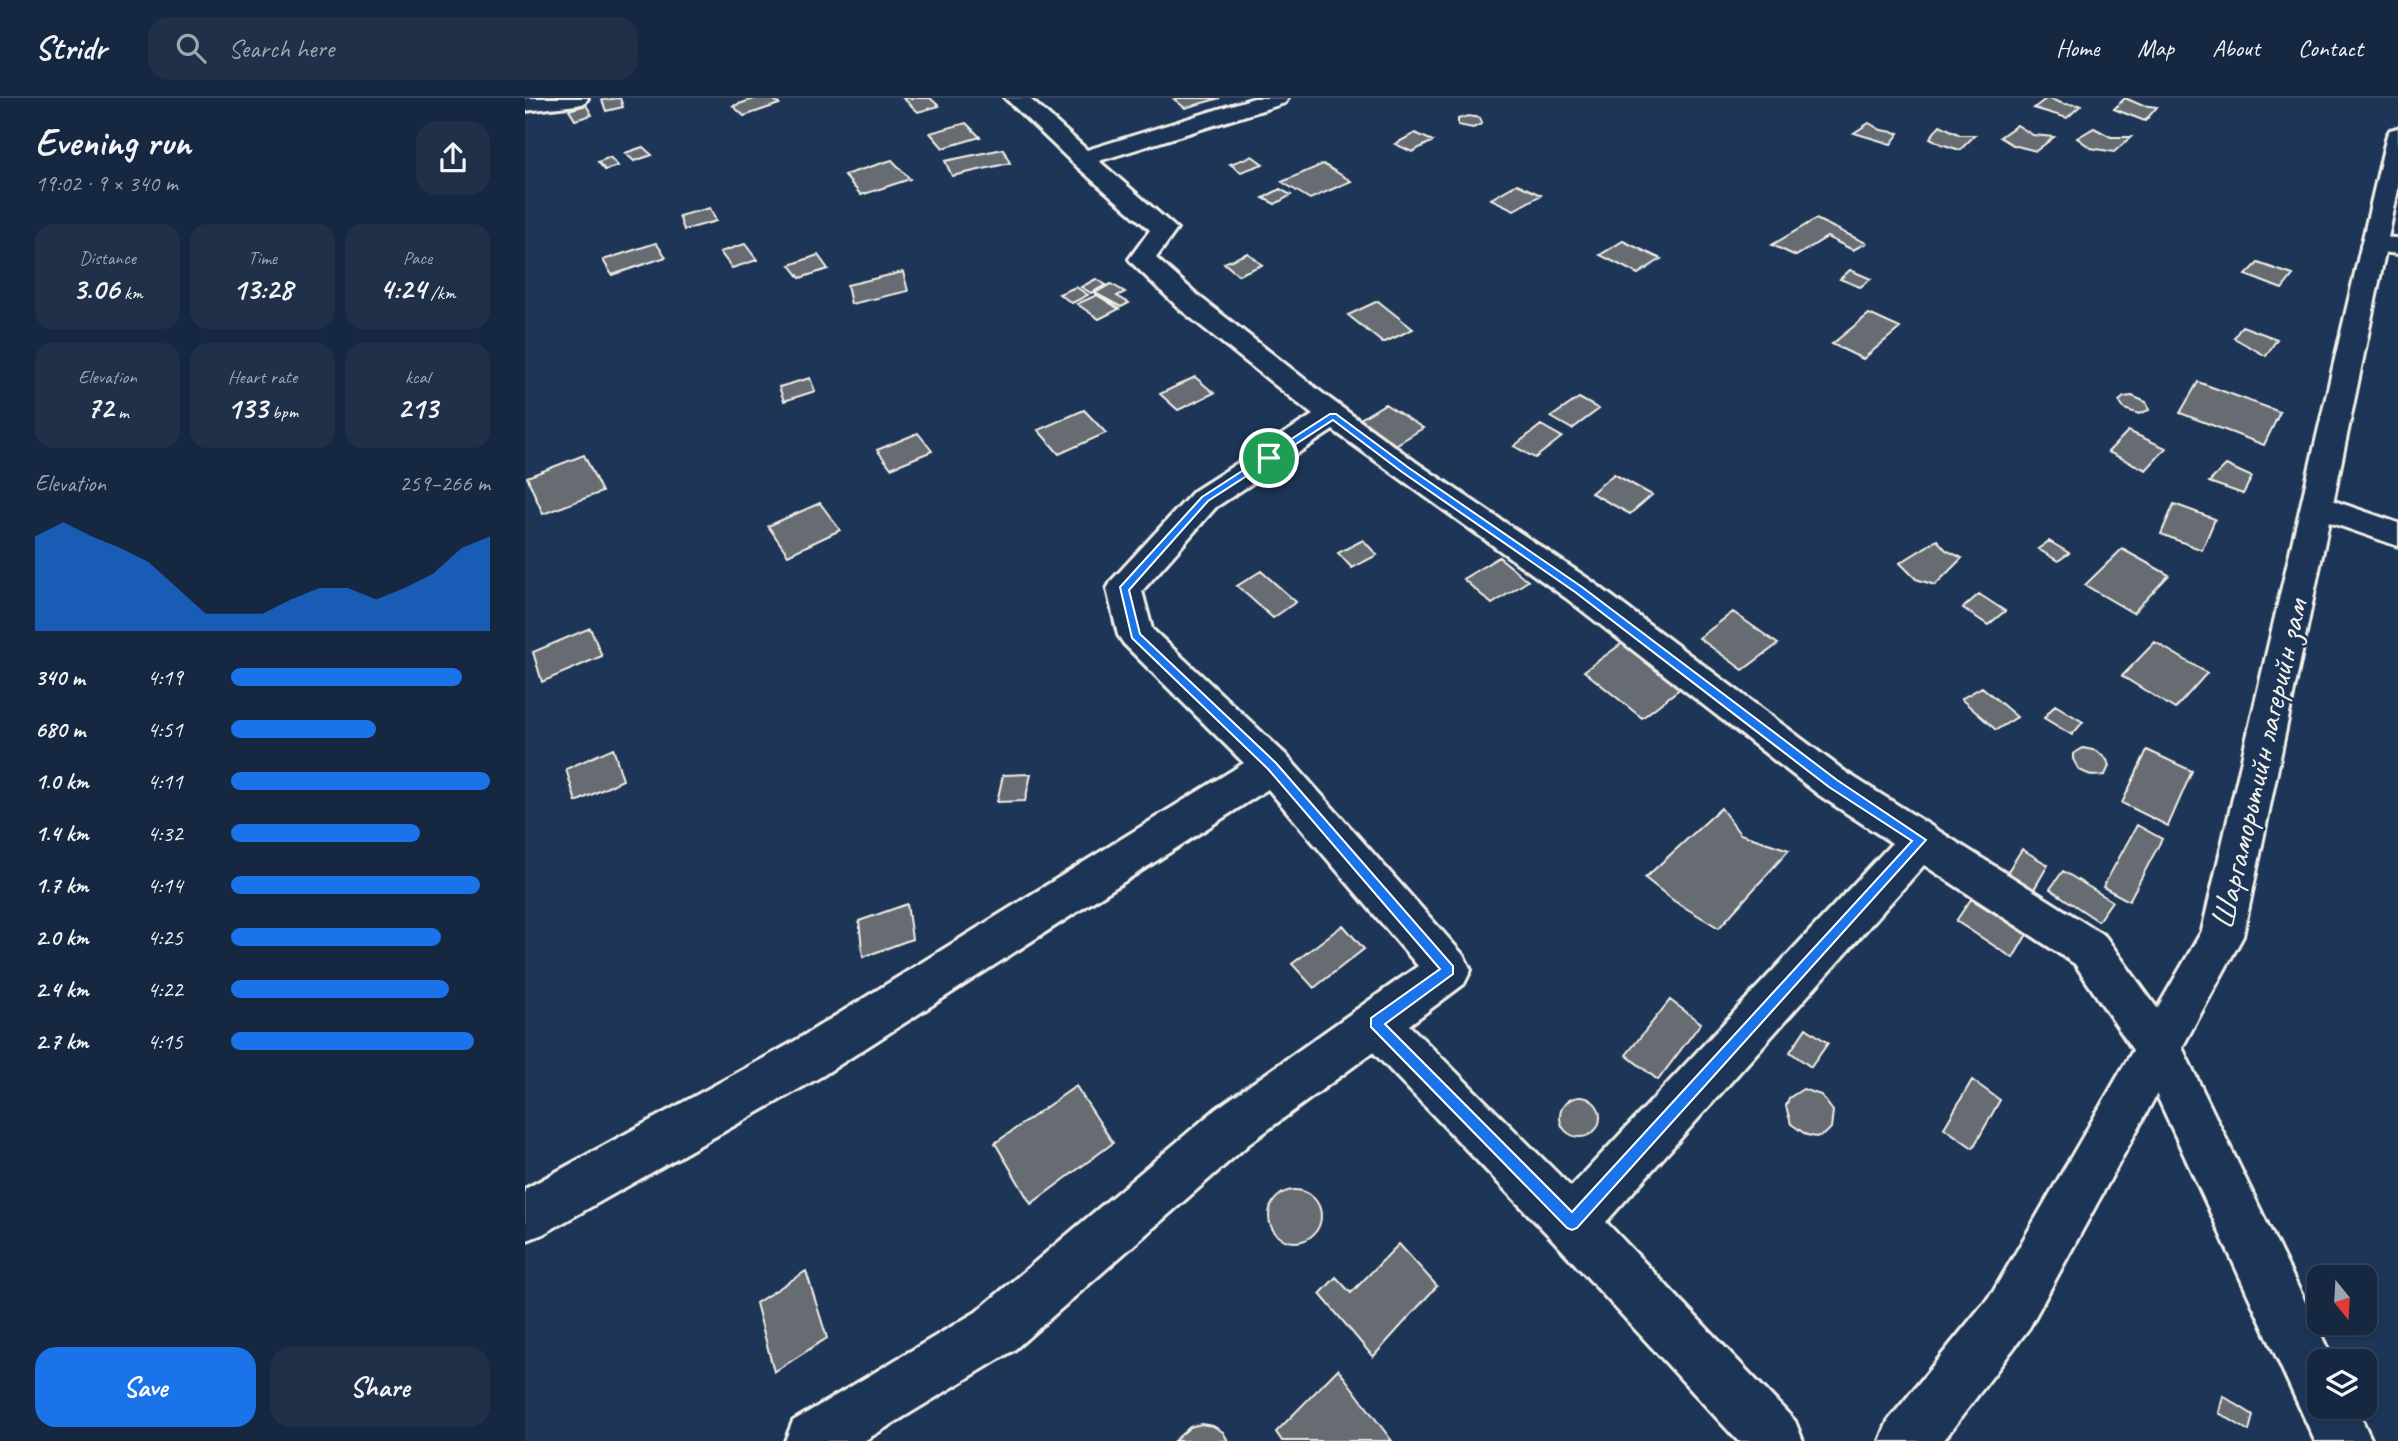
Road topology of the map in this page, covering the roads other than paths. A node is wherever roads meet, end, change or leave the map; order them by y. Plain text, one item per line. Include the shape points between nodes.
1 (577, 98) edge
2 (1016, 98) edge
3 (1277, 98) edge
4 (525, 104) edge
5 (2398, 135) edge
6 (1082, 159) junction
7 (2386, 246) edge
8 (1333, 416) junction
9 (2317, 506) junction
10 (2398, 535) edge
11 (1272, 766) junction
12 (1920, 840) junction
13 (1375, 1023) junction
14 (2159, 1049) junction
15 (525, 1216) edge
16 (1572, 1223) junction
17 (2307, 1364) edge
18 (2333, 1419) edge
19 (813, 1441) edge
20 (1775, 1441) edge
21 (1908, 1441) edge
22 (2344, 1441) edge

1 - 4 street
2 - 6 street
3 - 6 street
5 - 7 street, Шаргаморьтийн лагерийн зам
6 - 8 street via 1164,229 1142,259 1191,304
7 - 9 street, Шаргаморьтийн лагерийн зам
8 - 11 street via 1205,499 1124,589 1136,635
8 - 12 street via 1578,589 1833,784
9 - 10 street
9 - 14 street, Шаргаморьтийн лагерийн зам via 2222,936
11 - 13 street via 1449,970
11 - 15 street via 806,1060
12 - 14 street via 2090,950
12 - 16 street
13 - 16 street
13 - 19 street via 1233,1126 995,1331
14 - 17 street
14 - 21 street, Шаргаморьтийн лагерийн зам via 2011,1310
16 - 20 street
18 - 22 street

